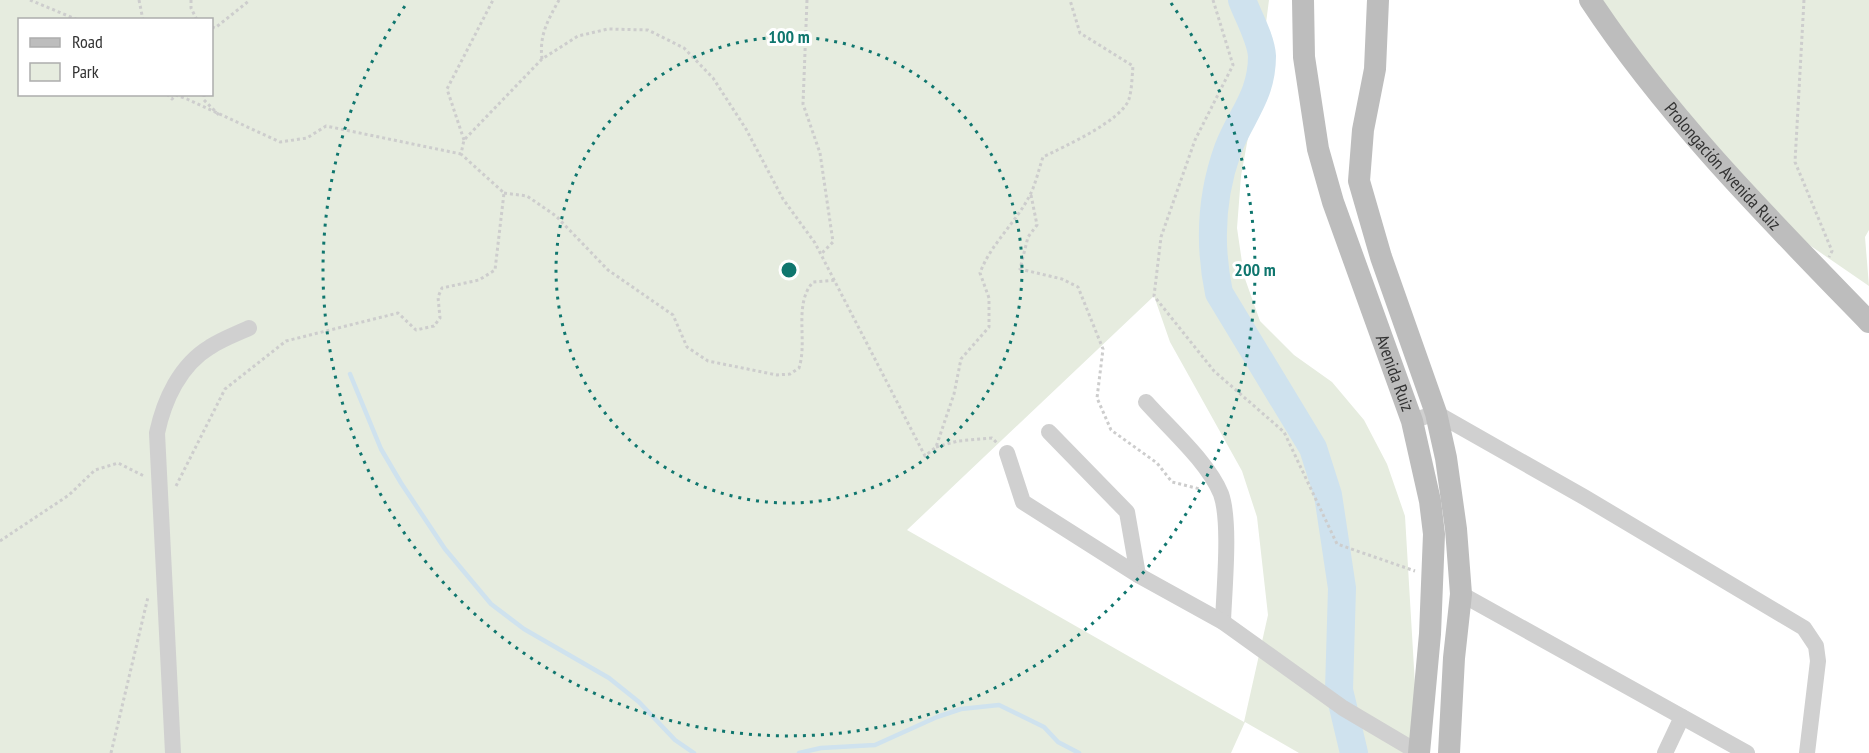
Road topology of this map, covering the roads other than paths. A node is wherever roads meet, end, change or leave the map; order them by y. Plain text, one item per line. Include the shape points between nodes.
1 (1303, 0) edge
2 (1378, 0) edge
3 (1590, 0) edge
4 (1869, 322) edge
5 (249, 328) dead end
6 (1146, 402) dead end
7 (1436, 413) junction
8 (1412, 421) junction
9 (1050, 432) dead end
10 (1007, 453) road end
11 (1138, 575) junction
12 (1461, 594) junction
13 (1223, 622) junction
14 (1682, 717) junction
15 (173, 753) edge
16 (1419, 753) edge
17 (1449, 753) edge
18 (1665, 753) edge
19 (1747, 753) edge
20 (1807, 753) edge

1 - 8 street, Avenida Ruiz via 1304,57 1318,149 1333,202
2 - 7 street, Avenida Ruiz via 1375,69 1363,130 1359,181 1381,257
3 - 4 street, Prolongación Avenida Ruiz via 1677,118
5 - 15 street via 209,347 178,378 163,406 157,433
6 - 13 street via 1209,472 1221,495 1225,517
7 - 8 street
7 - 12 street, Avenida Ruiz via 1446,458
7 - 20 street via 1804,628 1816,646 1818,661
8 - 16 street, Avenida Ruiz via 1434,534
9 - 11 street via 1126,512
10 - 11 street via 1023,502
11 - 13 street
12 - 14 street
12 - 17 street, Avenida Ruiz
13 - 16 street via 1343,708
14 - 18 street
14 - 19 street

